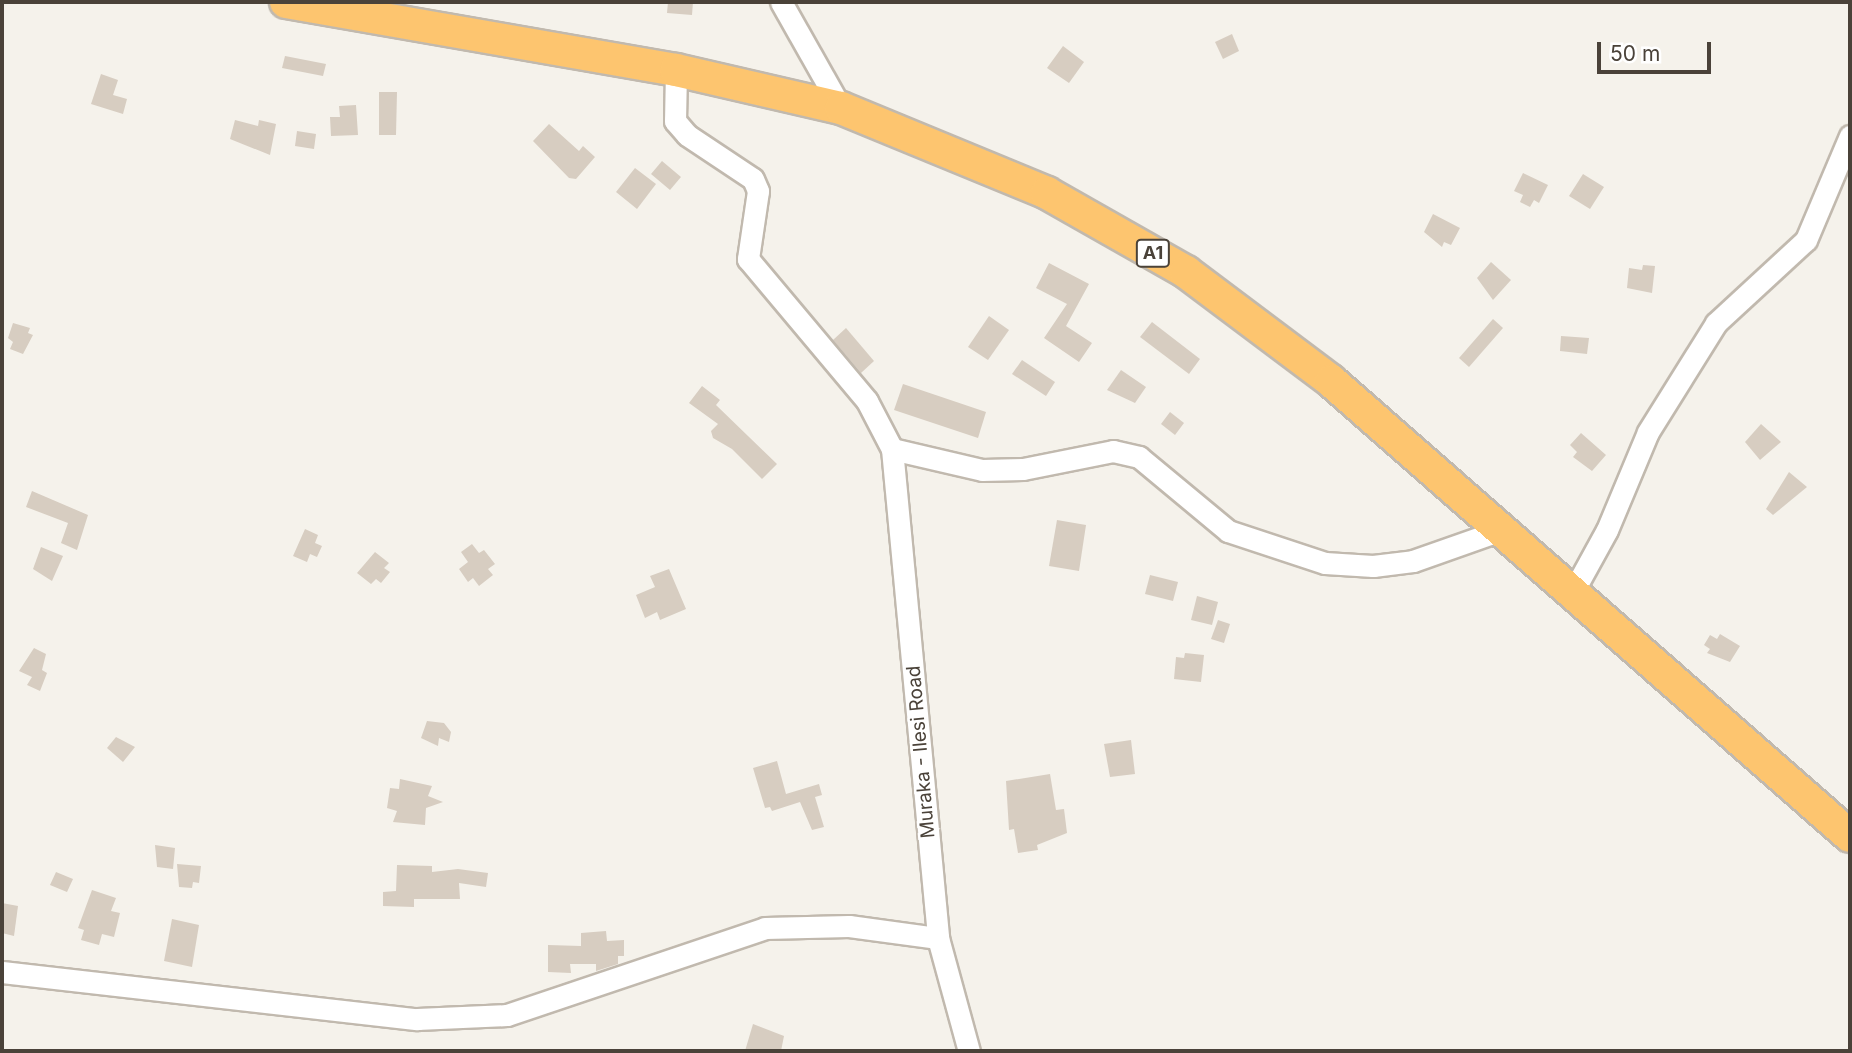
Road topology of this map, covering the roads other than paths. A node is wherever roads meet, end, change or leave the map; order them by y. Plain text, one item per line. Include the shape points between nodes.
1 (286, 2) edge
2 (781, 2) edge
3 (328, 5) edge
4 (676, 70) junction
5 (841, 108) junction
6 (1850, 136) edge
7 (892, 449) junction
8 (1504, 529) junction
9 (1574, 590) junction
10 (1850, 836) edge
11 (938, 938) junction
12 (2, 972) edge
13 (969, 1051) edge

1 - 3 highway, A1
2 - 5 street
3 - 4 highway, A1
4 - 5 highway, A1
4 - 7 street, Muraka - Ilesi Road via 675,121 687,135 753,179 758,191 748,259 867,401
5 - 8 highway, A1 via 1047,193 1185,272 1331,381
6 - 9 street via 1806,240 1716,323 1648,432 1607,530
7 - 8 street via 982,470 1023,469 1113,451 1139,457 1228,531 1325,563 1373,566 1413,561
7 - 11 street, Muraka - Ilesi Road
8 - 9 highway, A1
9 - 10 highway, A1
11 - 12 street via 849,926 765,928 507,1015 417,1019
11 - 13 street, Muraka - Ilesi Road

